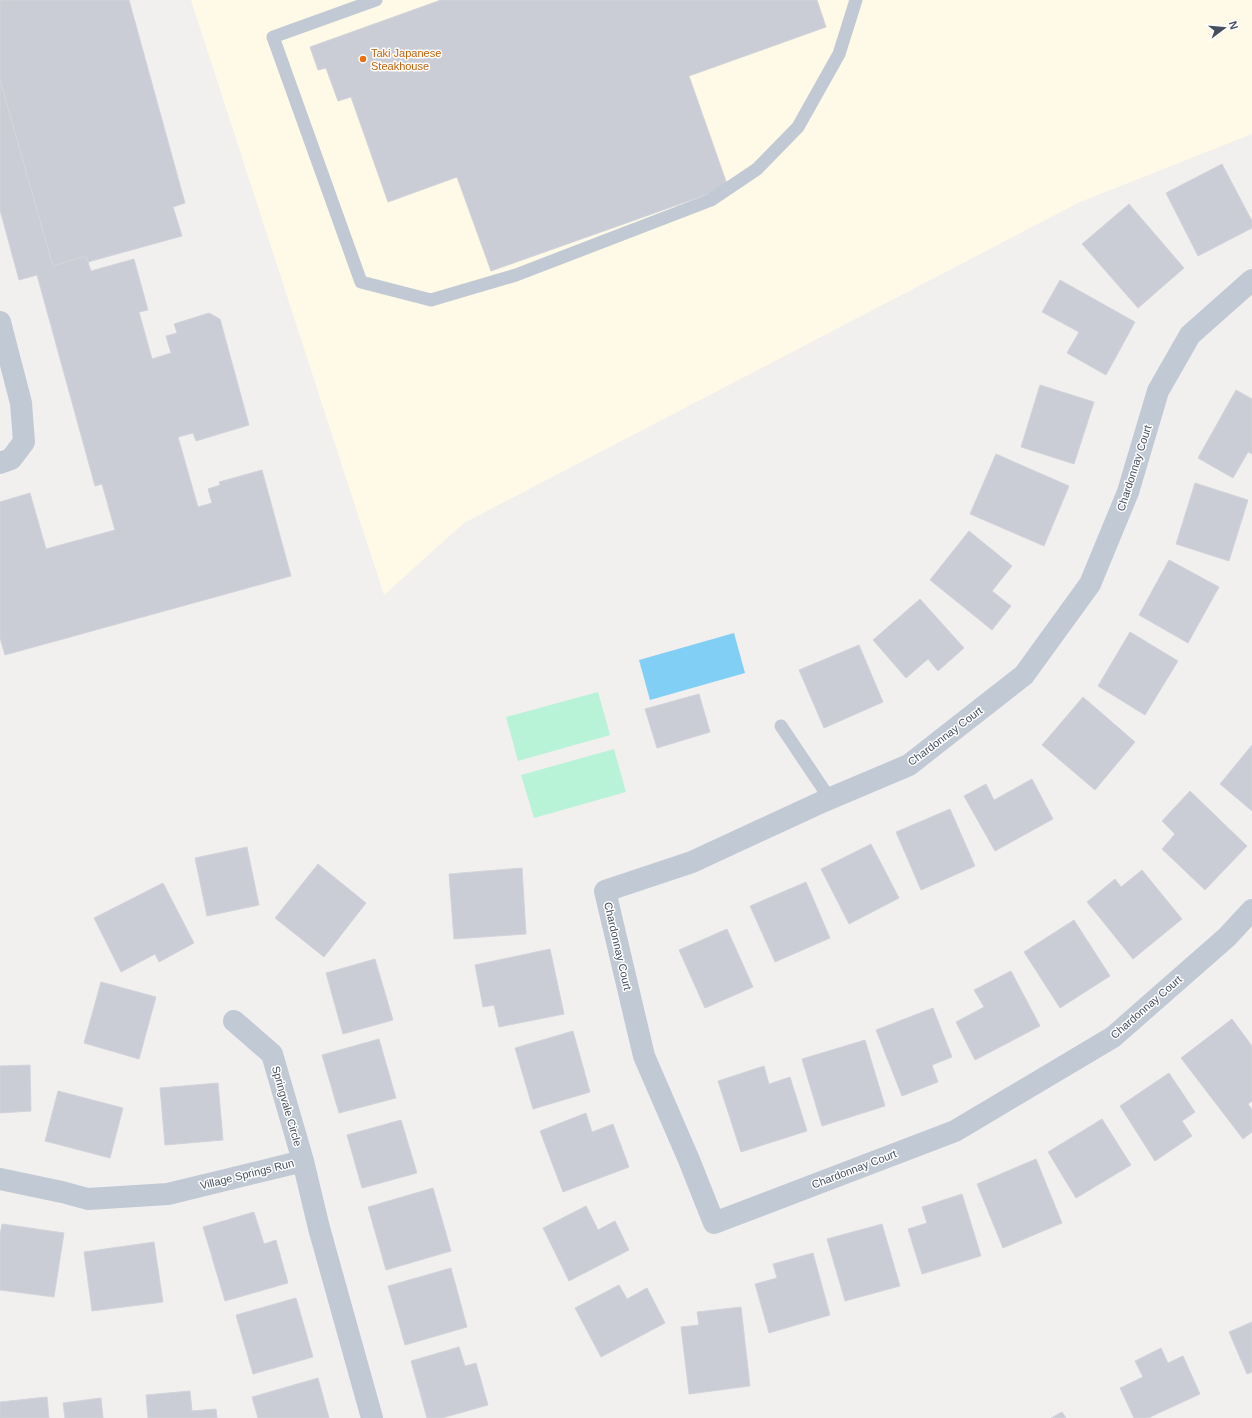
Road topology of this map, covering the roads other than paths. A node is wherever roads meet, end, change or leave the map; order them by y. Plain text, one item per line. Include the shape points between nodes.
1 (376, 0) edge
2 (856, 0) edge
3 (1252, 280) edge
4 (0, 322) edge
5 (0, 463) edge
6 (781, 726) dead end
7 (830, 799) junction
8 (1252, 910) edge
9 (234, 1021) dead end
10 (303, 1161) junction
11 (0, 1179) edge
12 (372, 1418) edge

1 - 2 lane via 273,37 361,282 431,300 516,275 711,200 757,169 798,127 839,54
3 - 7 street, Chardonnay Court via 1190,335 1158,391 1128,492 1090,584 1024,676 909,765
4 - 5 street via 21,403 24,442 11,459
6 - 7 lane
7 - 8 street, Chardonnay Court via 692,862 605,891 644,1056 714,1223 962,1127 1113,1037 1227,937
9 - 10 street, Springvale Circle via 272,1054
10 - 11 street, Village Springs Run via 168,1194 88,1199
10 - 12 street, Village Springs Run via 318,1228

